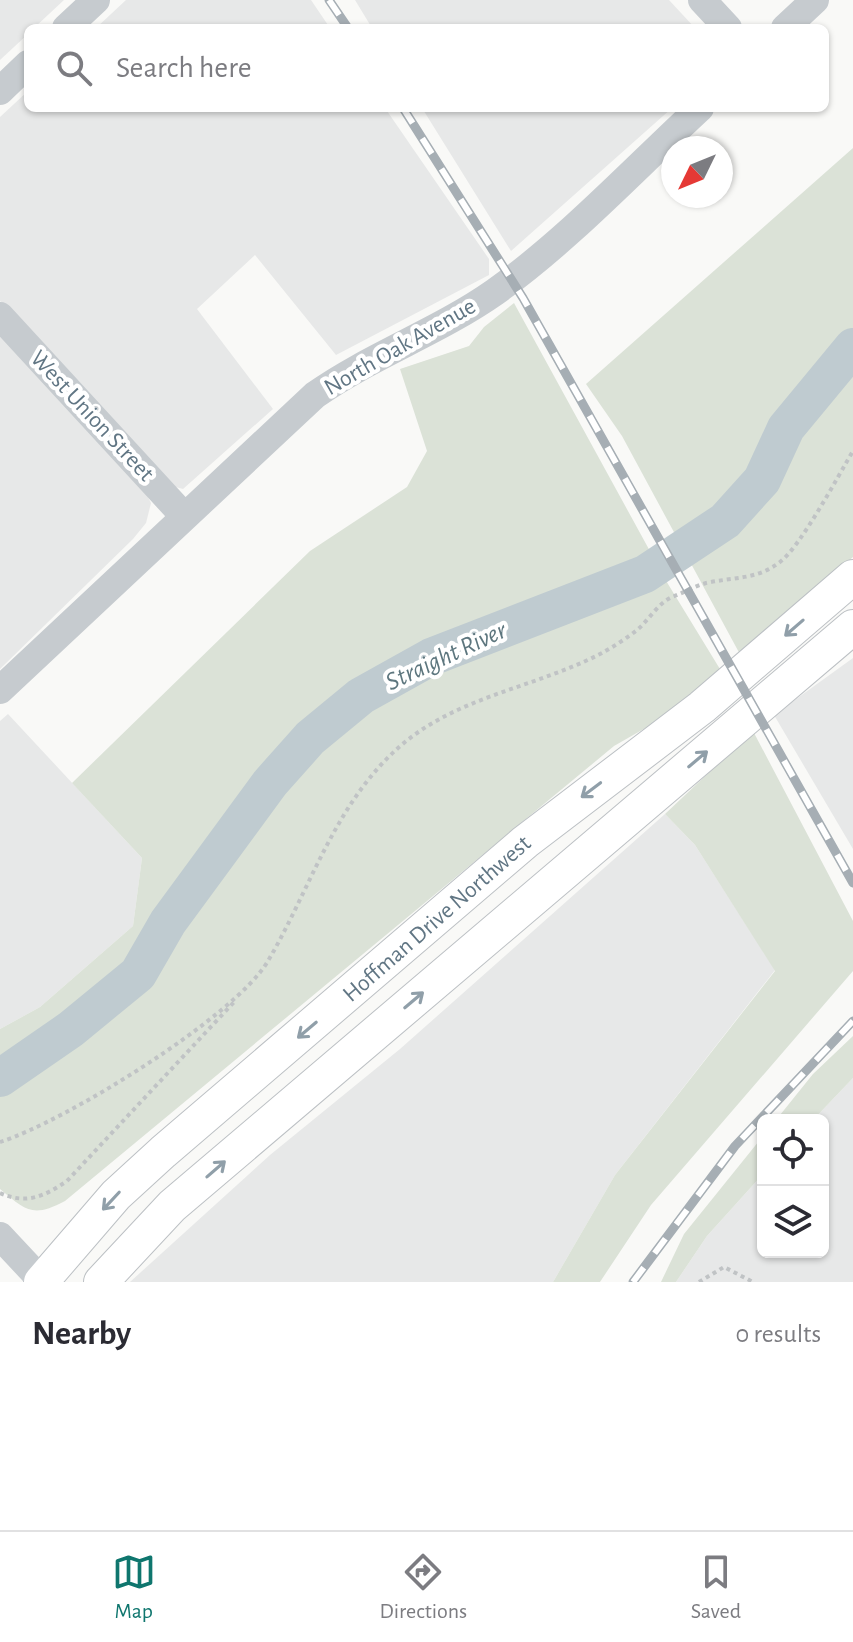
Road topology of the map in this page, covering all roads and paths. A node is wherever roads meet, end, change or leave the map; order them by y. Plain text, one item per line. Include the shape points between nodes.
1 (96, 0) edge
2 (702, 0) edge
3 (815, 0) edge
4 (70, 24) edge
5 (724, 24) edge
6 (789, 24) edge
7 (24, 68) edge
8 (0, 91) edge
9 (696, 112) edge
10 (0, 316) edge
11 (853, 451) edge
12 (184, 516) junction
13 (853, 577) edge
14 (853, 627) edge
15 (0, 690) edge
16 (242, 994) junction
17 (0, 1142) edge
18 (0, 1193) edge
19 (0, 1236) edge
20 (42, 1282) edge
21 (101, 1282) edge
22 (699, 1282) edge
23 (753, 1282) edge

1 - 4 street
2 - 5 street
3 - 6 street
7 - 8 street
9 - 12 street, North Oak Avenue via 549,250 459,315 352,369 315,395
10 - 12 street, West Union Street
11 - 16 path via 783,560 747,578 705,584 664,601 637,630 603,652 483,696 405,743 377,769 337,823 267,964
12 - 15 street, North Oak Avenue
13 -> 20 main road, Hoffman Drive Northwest via 702,707 525,842 163,1152 116,1195
21 -> 14 main road, Hoffman Drive Northwest via 172,1206
16 - 17 path via 71,1110
16 - 18 path via 67,1181 33,1199
19 - 20 street
22 - 23 path via 724,1267

